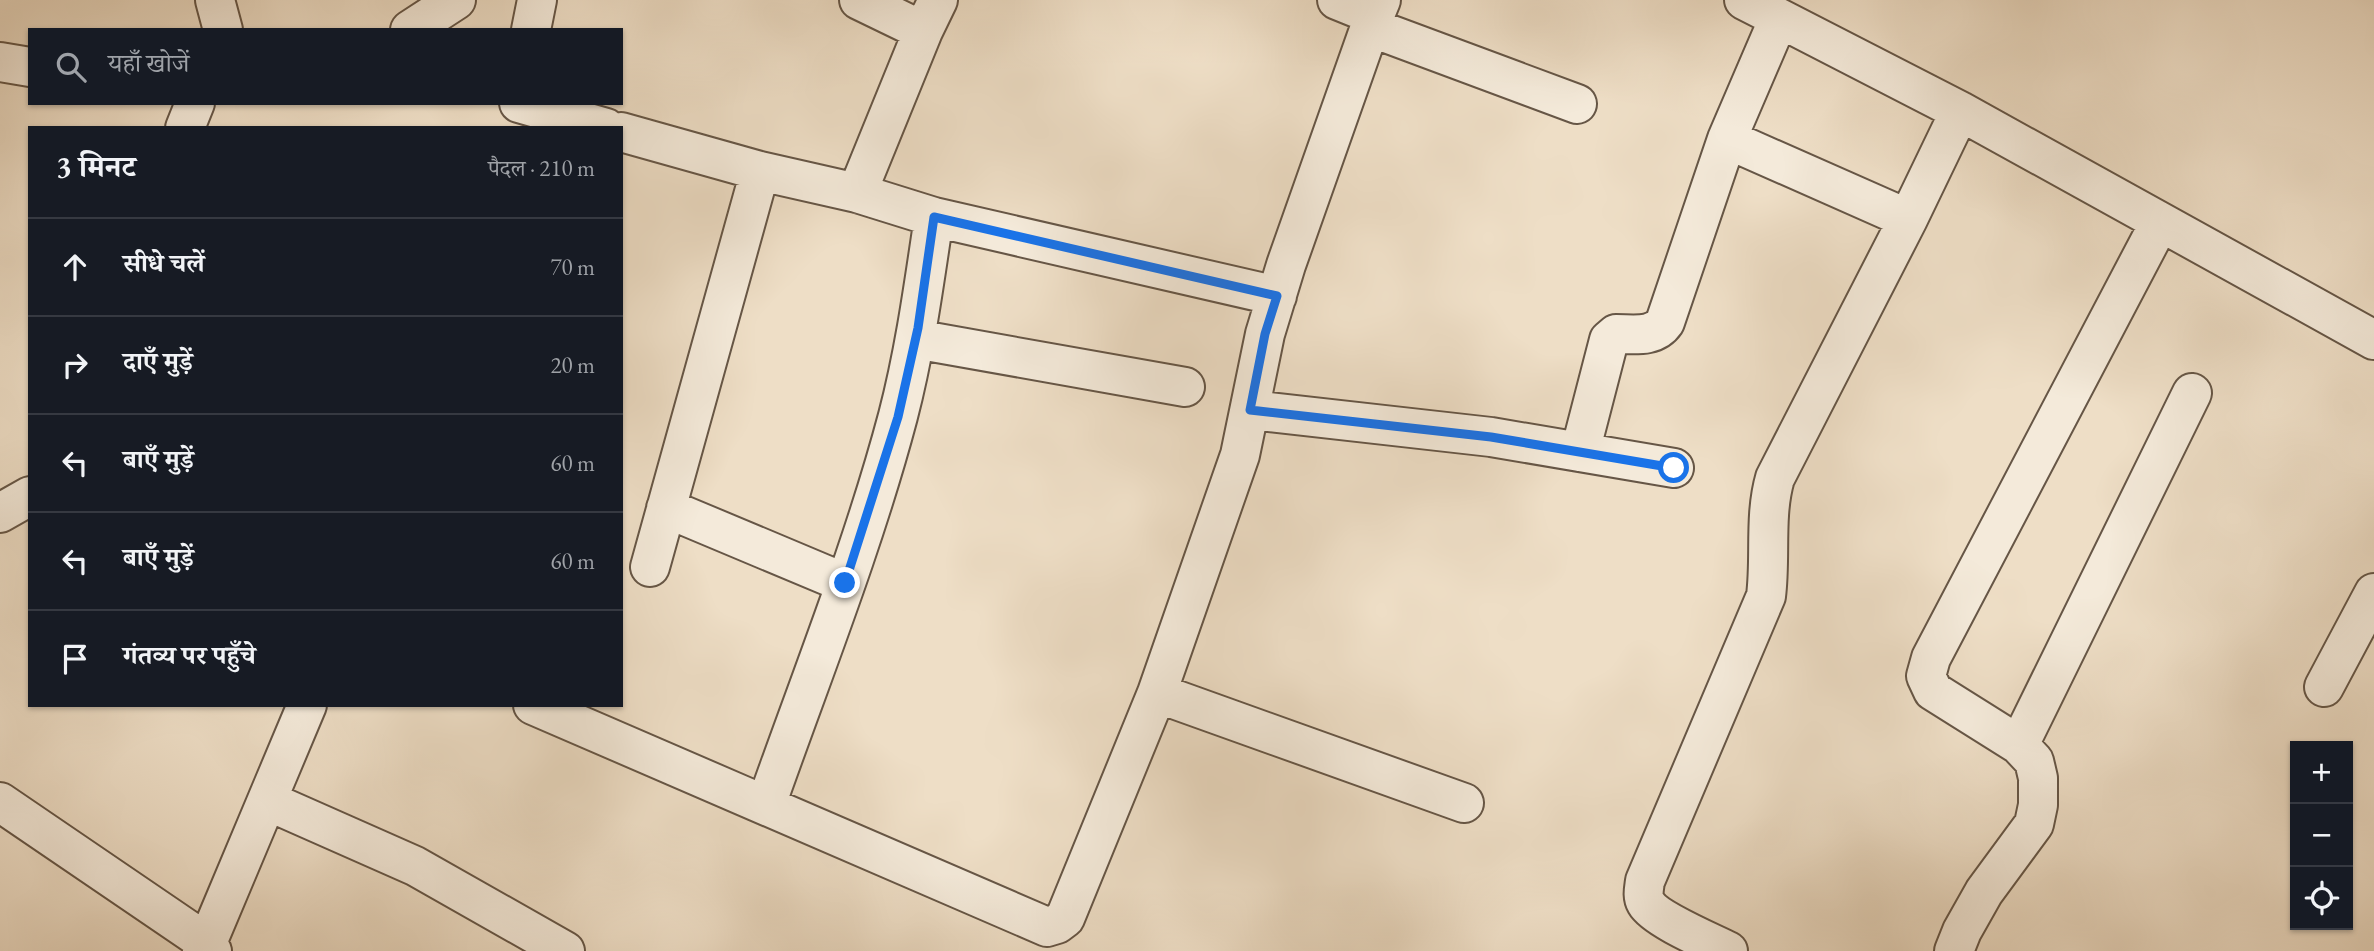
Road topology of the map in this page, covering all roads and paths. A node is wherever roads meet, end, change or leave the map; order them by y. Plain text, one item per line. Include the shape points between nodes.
1 (215, 0) edge
2 (456, 0) edge
3 (537, 0) edge
4 (859, 0) edge
5 (1337, 0) edge
6 (1744, 0) edge
7 (1375, 14) edge
8 (930, 15) edge
9 (1779, 18) junction
10 (222, 28) edge
11 (413, 28) edge
12 (531, 28) edge
13 (0, 62) edge
14 (28, 67) edge
15 (1577, 104) dead end
16 (516, 105) edge
17 (524, 105) edge
18 (1960, 111) junction
19 (511, 126) edge
20 (599, 126) edge
21 (623, 133) edge
22 (1727, 139) junction
23 (760, 171) junction
24 (856, 193) junction
25 (934, 217) junction
26 (1908, 219) junction
27 (2160, 222) junction
28 (1277, 296) junction
29 (915, 339) junction
30 (2374, 340) edge
31 (1185, 387) dead end
32 (2192, 393) dead end
33 (1250, 410) junction
34 (1580, 452) junction
35 (1674, 468) dead end
36 (28, 497) edge
37 (666, 508) junction
38 (0, 513) edge
39 (650, 567) dead end
40 (845, 583) junction
41 (2374, 593) edge
42 (2325, 687) dead end
43 (1157, 693) junction
44 (306, 707) edge
45 (538, 707) edge
46 (2020, 745) junction
47 (268, 801) junction
48 (0, 802) edge
49 (1464, 803) dead end
50 (766, 805) junction
51 (207, 948) edge
52 (565, 951) edge
53 (1728, 951) edge
54 (1954, 951) edge

1 - 10 street
2 - 11 street
3 - 12 street
4 - 8 street
5 - 7 street
6 - 9 street
7 - 15 street
7 - 28 street
8 - 24 street
9 - 18 street
9 - 22 street
13 - 14 street
16 - 19 street
17 - 20 street
18 - 26 street
18 - 27 street
21 - 23 street
22 - 26 street
22 - 34 street via 1665,322 1650,334 1616,334 1609,340
23 - 24 street
23 - 37 street
24 - 25 street
25 - 28 street
25 - 29 street
26 - 53 street via 1774,478 1766,596 1645,881 1646,902 1655,913
27 - 30 street
27 - 46 street via 1931,658 1926,676 1933,691
28 - 33 street
29 - 31 street
29 - 40 street via 898,417
32 - 46 street
33 - 34 street via 1491,437
33 - 43 street via 1240,456
34 - 35 street
36 - 38 street
37 - 39 street
37 - 40 street
40 - 50 street
41 - 42 street
43 - 49 street
43 - 50 street via 1065,918 1058,925 1047,927
44 - 47 street
45 - 50 street
46 - 54 street via 2034,761 2038,778 2034,824 1984,892
47 - 51 street
47 - 52 street via 415,866
48 - 51 street

